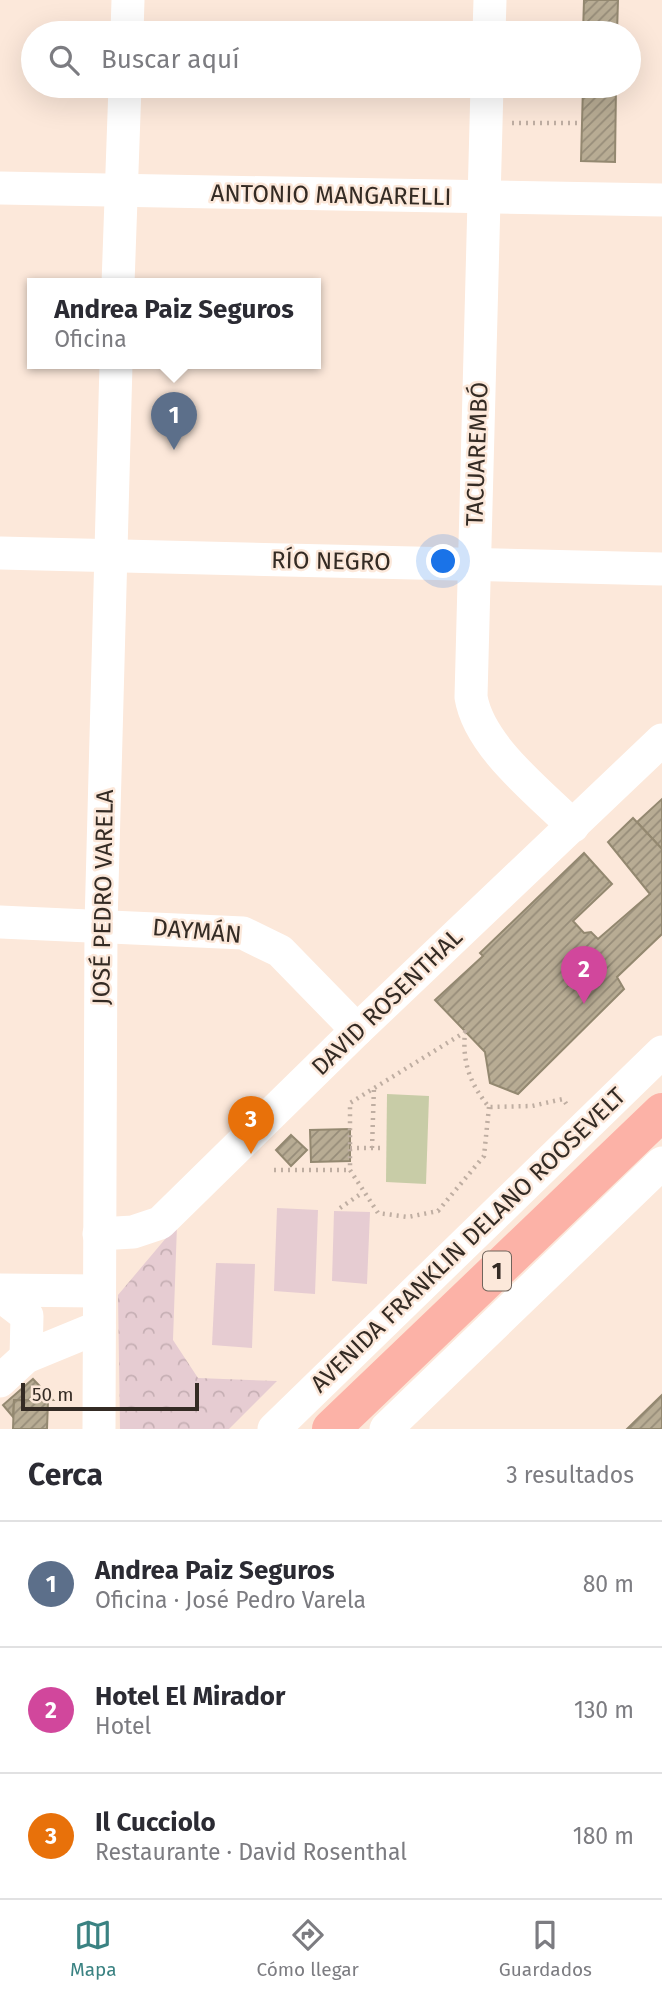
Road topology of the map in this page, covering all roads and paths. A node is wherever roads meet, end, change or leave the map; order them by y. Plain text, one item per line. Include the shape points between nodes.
1 (128, 0) edge
2 (489, 0) edge
3 (127, 21) edge
4 (489, 21) edge
5 (125, 98) edge
6 (487, 98) edge
7 (486, 123) junction
8 (582, 123) dead end
9 (0, 188) edge
10 (121, 191) junction
11 (485, 199) junction
12 (662, 200) edge
13 (118, 278) edge
14 (116, 369) edge
15 (0, 553) edge
16 (111, 556) junction
17 (474, 563) junction
18 (662, 569) edge
19 (662, 740) edge
20 (573, 826) junction
21 (0, 922) edge
22 (101, 924) junction
23 (356, 1030) junction
24 (662, 1052) edge
25 (374, 1087) junction
26 (609, 1102) junction
27 (568, 1106) dead end
28 (489, 1107) junction
29 (651, 1123) edge
30 (350, 1147) junction
31 (372, 1147) junction
32 (380, 1148) dead end
33 (662, 1163) edge
34 (274, 1170) dead end
35 (350, 1170) junction
36 (362, 1193) junction
37 (340, 1208) dead end
38 (99, 1234) junction
39 (98, 1290) junction
40 (0, 1293) edge
41 (99, 1326) junction
42 (26, 1357) junction
43 (0, 1381) edge
44 (99, 1429) edge
45 (274, 1429) edge
46 (331, 1429) edge
47 (386, 1429) edge

1 - 3 street
2 - 4 street
5 - 10 street
6 - 7 street, TACUAREMBÓ
7 - 8 path
7 - 11 street, TACUAREMBÓ
9 - 10 street, ANTONIO MANGARELLI
10 - 11 street, ANTONIO MANGARELLI
10 - 13 street
11 - 12 street, ANTONIO MANGARELLI
11 - 17 street, TACUAREMBÓ
14 - 16 street, JOSÉ PEDRO VARELA
15 - 16 street, RÍO NEGRO
16 - 17 street, RÍO NEGRO
16 - 22 street, JOSÉ PEDRO VARELA
17 - 18 street, RÍO NEGRO
17 - 20 street, TACUAREMBÓ via 473,714 492,744
19 - 20 street, DAVID ROSENTHAL
20 - 23 street, DAVID ROSENTHAL
21 - 22 street, DAYMÁN
22 - 23 street, DAYMÁN via 220,930 257,937 280,951
22 - 38 street, JOSÉ PEDRO VARELA
23 - 38 street, DAVID ROSENTHAL via 160,1223 133,1232
24 - 26 street, AVENIDA FRANKLIN DELANO ROOSEVELT
25 - 28 path via 466,1032 464,1049 471,1086
25 - 30 path via 350,1103
25 - 31 path
26 - 29 street
26 - 45 street, AVENIDA FRANKLIN DELANO ROOSEVELT
27 - 28 path via 563,1099 532,1106
28 - 36 path via 484,1156 438,1211 408,1217 378,1213
29 - 46 main road, AVENIDA FRANKLIN DELANO ROOSEVELT / 1
30 - 31 path
30 - 35 path
31 - 32 path
33 - 47 street
34 - 35 path
35 - 36 path
36 - 37 path
38 - 39 street, JOSÉ PEDRO VARELA
39 - 40 street
39 - 41 street, JOSÉ PEDRO VARELA
40 - 42 street via 27,1316
41 - 42 street
41 - 44 street, JOSÉ PEDRO VARELA
42 - 43 street

